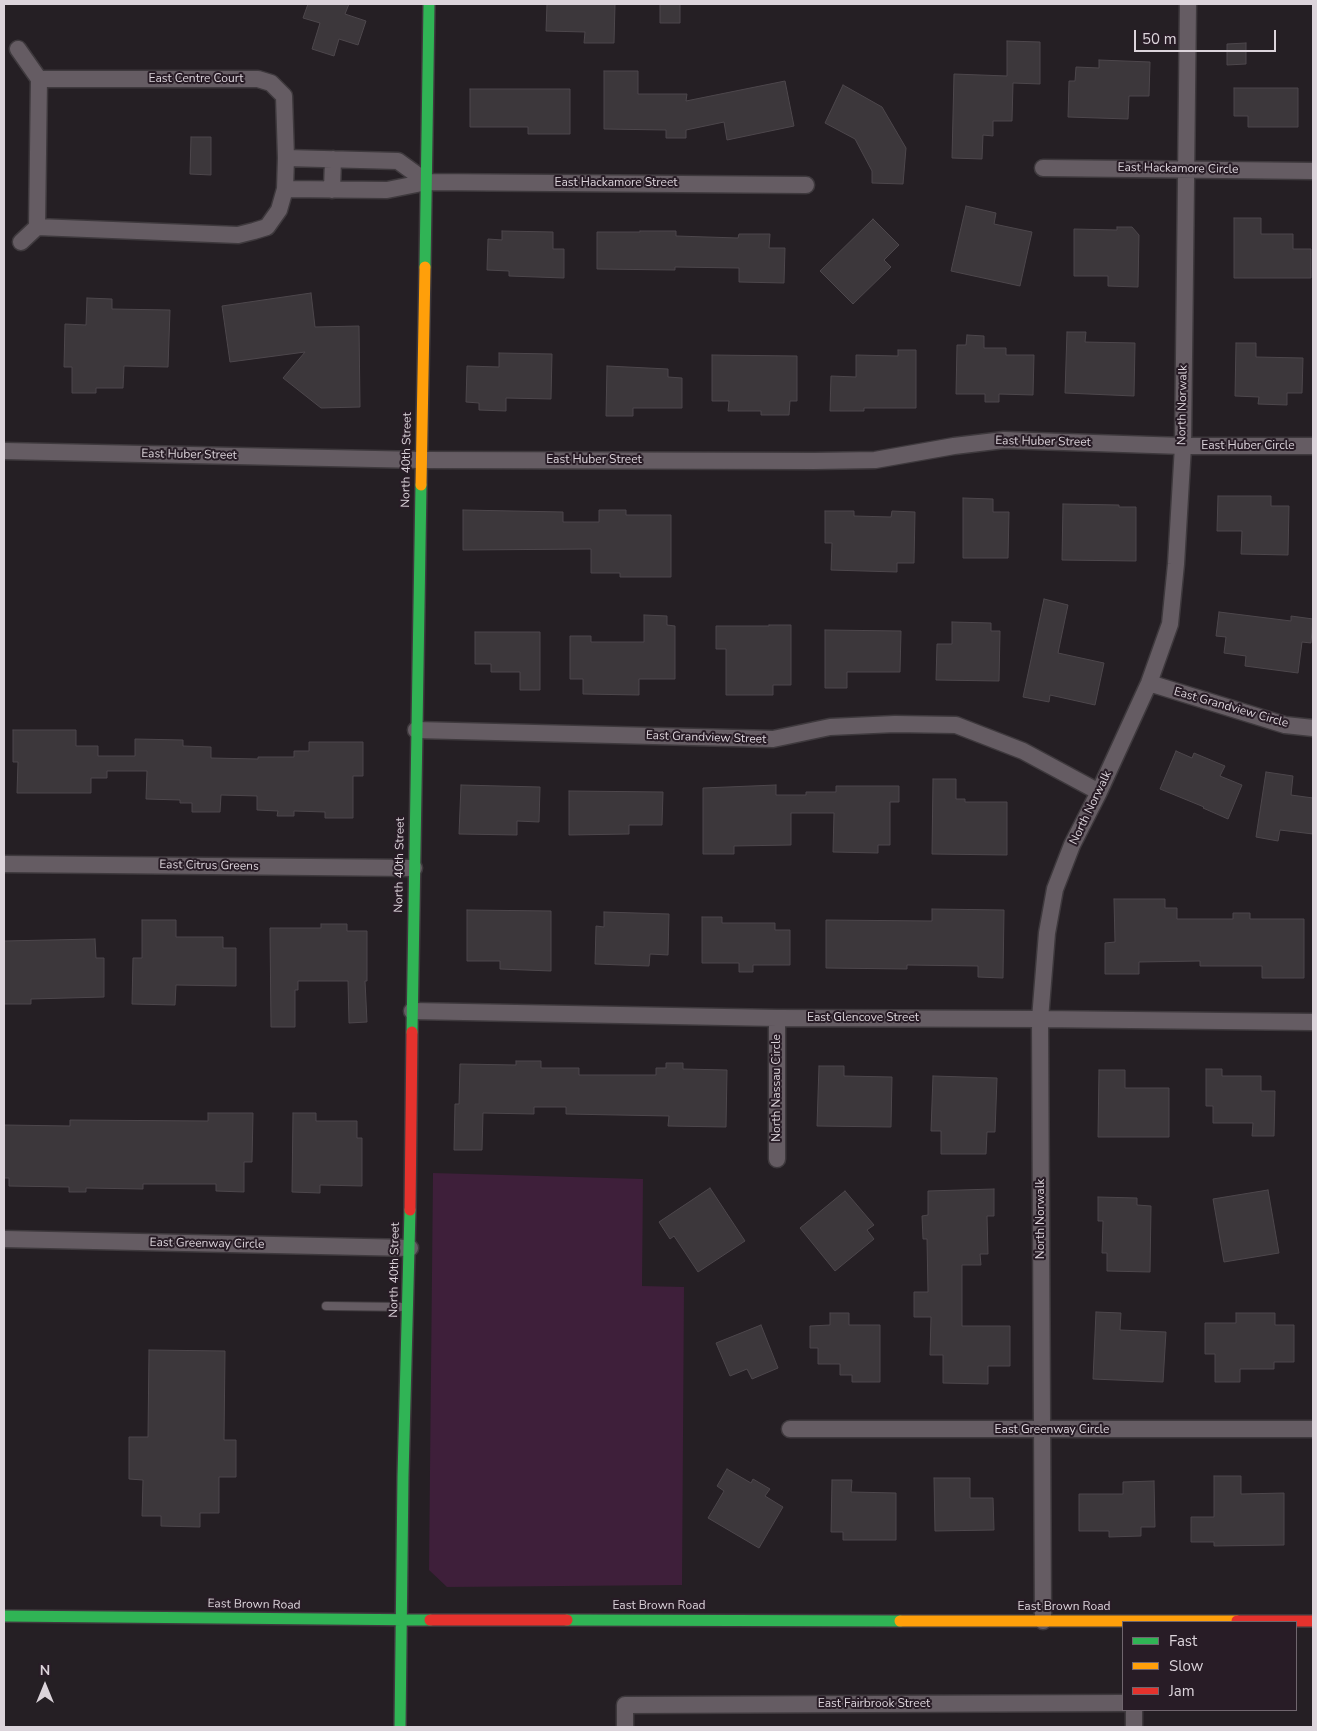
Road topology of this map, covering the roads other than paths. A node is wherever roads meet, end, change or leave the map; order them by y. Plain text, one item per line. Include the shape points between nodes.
1 (429, 4) edge
2 (1188, 4) edge
3 (18, 49) dead end
4 (39, 78) junction
5 (286, 158) junction
6 (333, 159) junction
7 (1042, 168) dead end
8 (1187, 169) junction
9 (1313, 171) edge
10 (427, 182) junction
11 (806, 184) dead end
12 (285, 189) junction
13 (332, 190) junction
14 (36, 227) junction
15 (21, 242) dead end
16 (1183, 446) junction
17 (1313, 446) edge
18 (4, 451) edge
19 (421, 460) junction
20 (1149, 683) junction
21 (1313, 728) edge
22 (416, 730) junction
23 (1099, 792) junction
24 (4, 864) edge
25 (414, 868) junction
26 (412, 1011) junction
27 (777, 1018) junction
28 (1040, 1018) junction
29 (1313, 1022) edge
30 (777, 1159) dead end
31 (4, 1239) edge
32 (410, 1248) junction
33 (326, 1306) dead end
34 (408, 1308) junction
35 (790, 1429) dead end
36 (1313, 1429) edge
37 (1042, 1430) junction
38 (4, 1616) edge
39 (401, 1620) junction
40 (1043, 1621) junction
41 (1313, 1621) edge
42 (1122, 1703) edge
43 (1134, 1711) edge
44 (400, 1727) edge
45 (625, 1727) edge
46 (1134, 1727) edge

1 - 10 street, North 40th Street
2 - 8 street, North Norwalk
3 - 4 street
4 - 5 street, East Centre Court via 258,78 271,83 284,96
4 - 14 street
5 - 6 street
5 - 12 street, East Centre Court
6 - 10 street via 398,160
6 - 13 street
7 - 8 street, East Hackamore Circle
8 - 9 street, East Hackamore Circle
8 - 16 street, North Norwalk
10 - 11 street, East Hackamore Street
10 - 13 street via 387,190
10 - 19 street, North 40th Street
12 - 13 street
12 - 14 street, East Centre Court via 279,210 267,227 238,235
14 - 15 street
16 - 17 street, East Huber Circle
16 - 19 street, East Huber Street via 1004,440 875,460
16 - 20 street, North Norwalk via 1170,624
18 - 19 street, East Huber Street
19 - 22 street, North 40th Street
20 - 21 street, East Grandview Circle via 1285,725
20 - 23 street, North Norwalk
22 - 23 street, East Grandview Street via 773,739 830,727 956,725 1023,751
22 - 25 street, North 40th Street
23 - 28 street, North Norwalk via 1072,845 1055,889 1047,933
24 - 25 street, East Citrus Greens
25 - 26 street, North 40th Street
26 - 27 street, East Glencove Street
26 - 32 street, North 40th Street
27 - 28 street, East Glencove Street
27 - 30 street, North Nassau Circle
28 - 29 street, East Glencove Street
28 - 37 street, North Norwalk
31 - 32 street, East Greenway Circle
32 - 34 street, North 40th Street
33 - 34 lane
34 - 39 street, North 40th Street
35 - 37 street, East Greenway Circle
36 - 37 street, East Greenway Circle
37 - 40 street, North Norwalk
38 - 39 street, East Brown Road
39 - 40 street, East Brown Road
39 - 44 street, North 40th Street
40 - 41 street, East Brown Road
42 - 45 street, East Fairbrook Street via 625,1705
43 - 46 street

